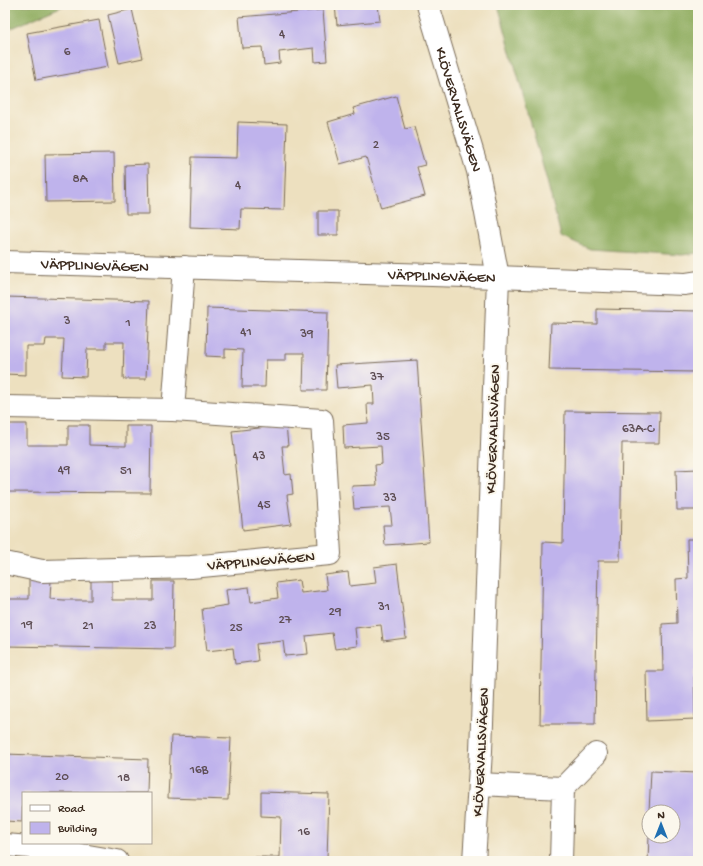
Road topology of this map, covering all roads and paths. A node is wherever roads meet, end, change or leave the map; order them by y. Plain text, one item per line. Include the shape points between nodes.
1 (428, 5) edge
2 (5, 262) edge
3 (184, 267) junction
4 (498, 277) junction
5 (698, 282) edge
6 (5, 407) edge
7 (173, 410) junction
8 (5, 563) edge
9 (596, 754) dead end
10 (479, 784) junction
11 (563, 788) junction
12 (5, 845) edge
13 (116, 861) edge
14 (474, 861) edge
15 (561, 861) edge

1 - 4 street, KLÖVERVALLSVÄGEN via 478,171
2 - 3 street, VÄPPLINGVÄGEN
3 - 4 street, VÄPPLINGVÄGEN
3 - 7 street
4 - 5 street, VÄPPLINGVÄGEN via 685,284
4 - 10 street, KLÖVERVALLSVÄGEN
6 - 7 street, VÄPPLINGVÄGEN
7 - 8 street, VÄPPLINGVÄGEN via 322,420 330,554 191,567 42,571
9 - 11 street
10 - 11 street
10 - 14 street, KLÖVERVALLSVÄGEN
11 - 15 street
12 - 13 street via 42,848

